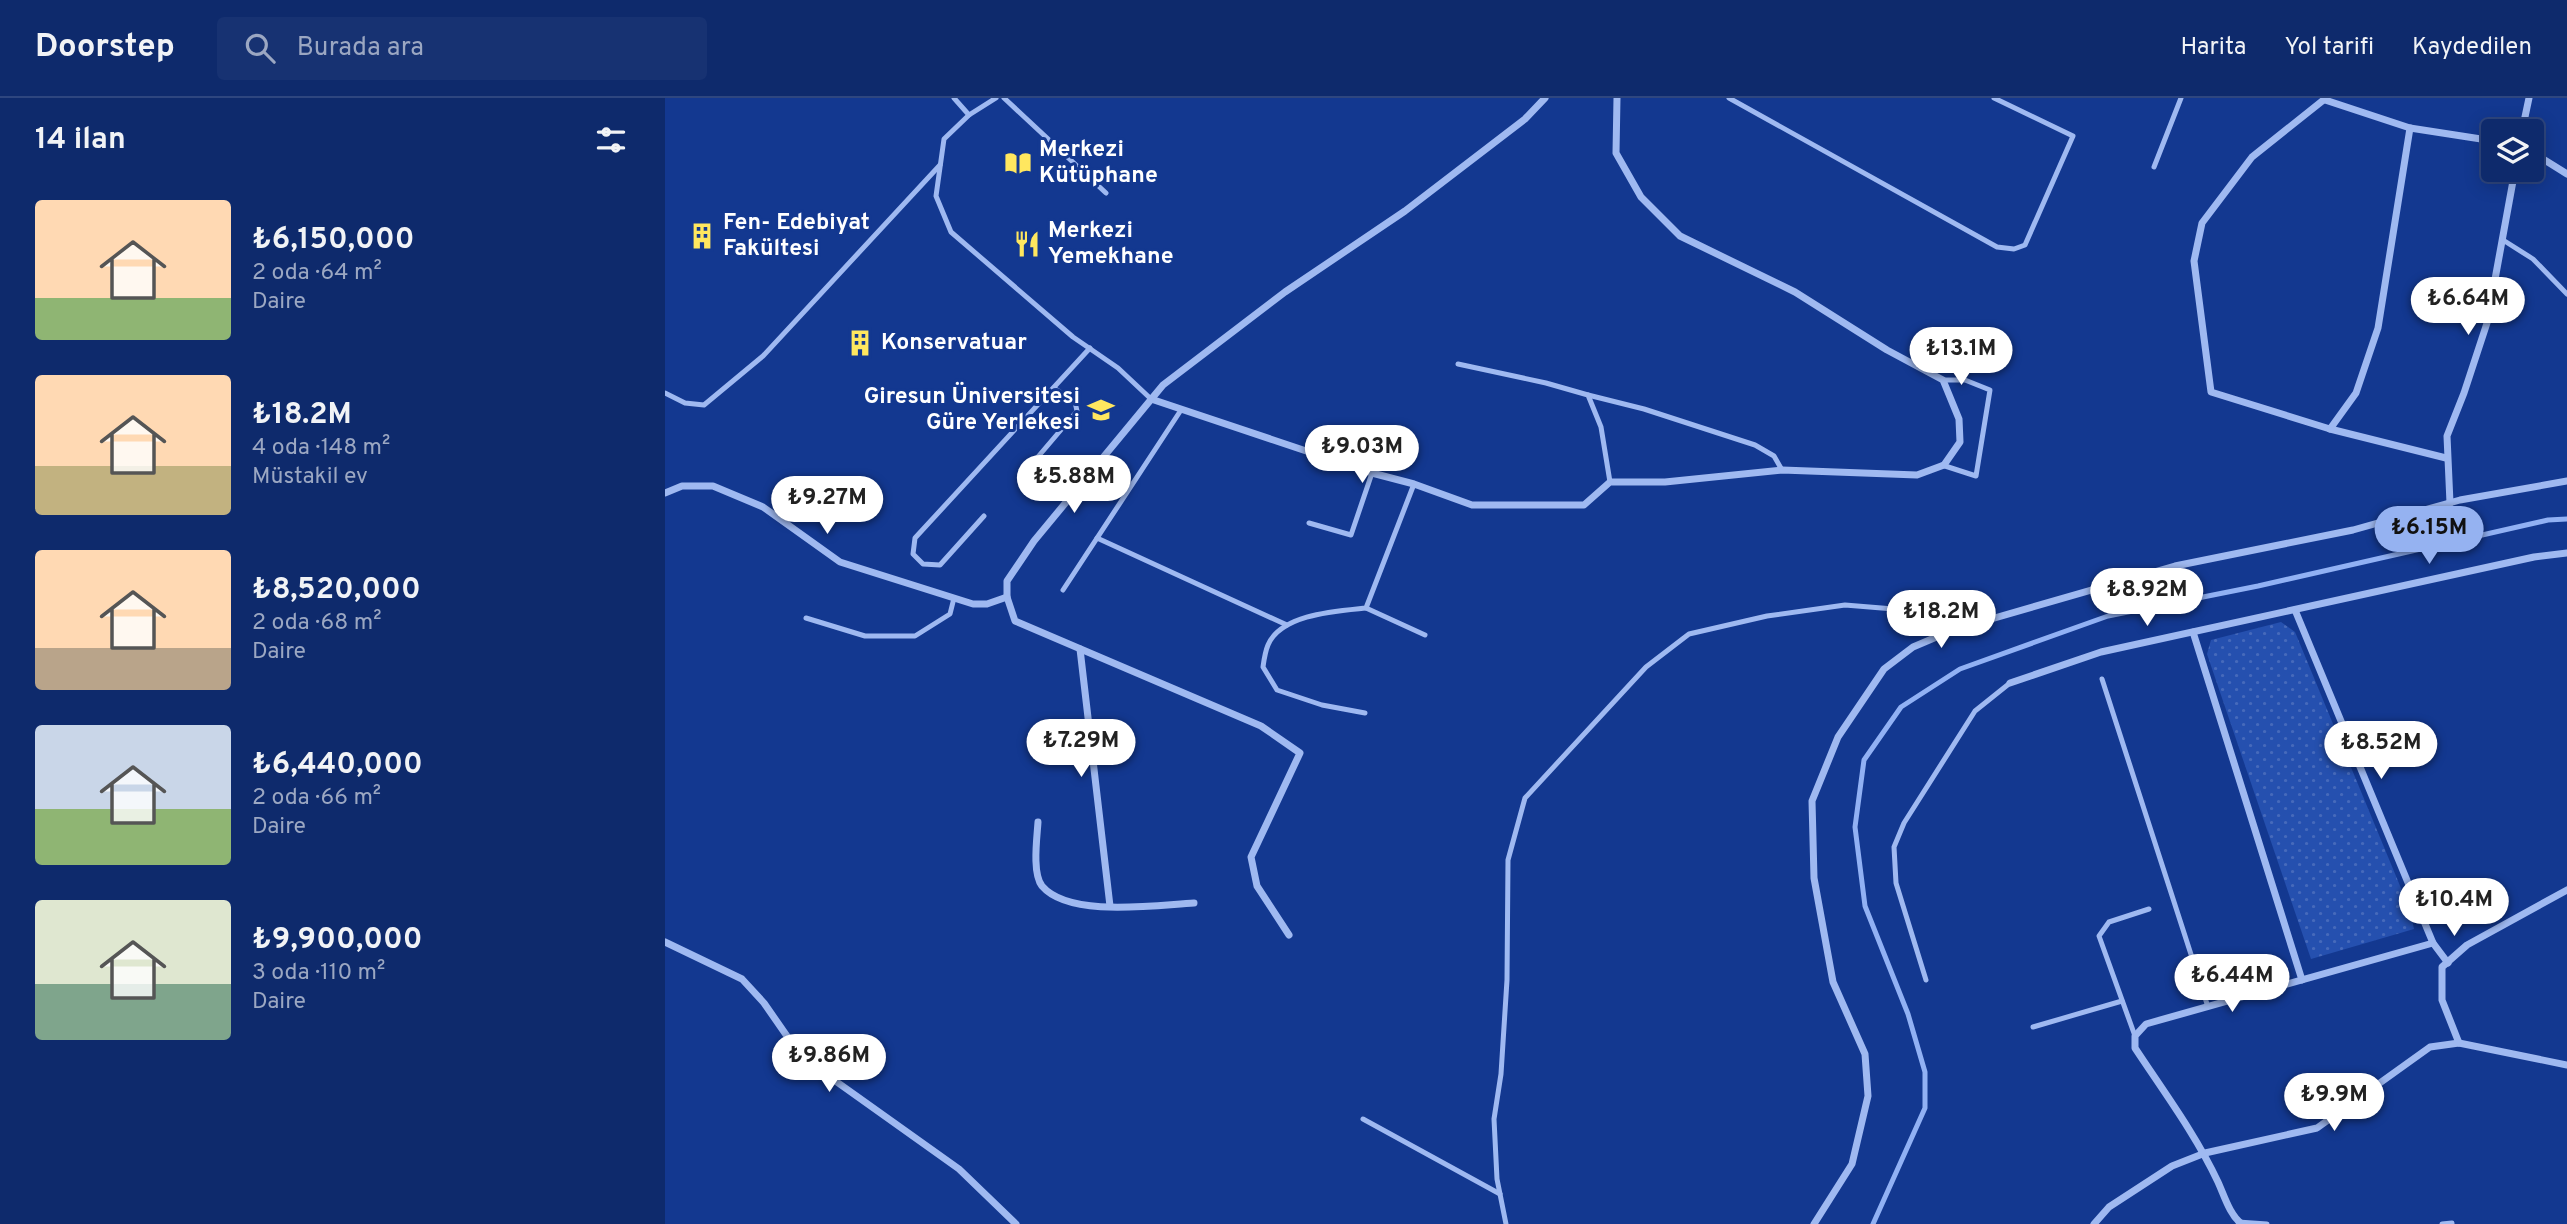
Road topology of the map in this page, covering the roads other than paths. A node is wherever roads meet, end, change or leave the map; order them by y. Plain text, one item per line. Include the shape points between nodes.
1 (954, 98) edge
2 (996, 98) edge
3 (1004, 98) edge
4 (1545, 98) edge
5 (1617, 98) edge
6 (1729, 98) edge
7 (1994, 98) edge
8 (2181, 98) edge
9 (2529, 98) edge
10 (2326, 99) edge
11 (969, 115) junction
12 (2525, 119) edge
13 (2410, 128) junction
14 (2481, 139) edge
15 (2544, 160) edge
16 (940, 165) junction
17 (2154, 167) dead end
18 (2567, 174) edge
19 (2513, 182) edge
20 (1106, 193) dead end
21 (2503, 240) junction
22 (2567, 294) edge
23 (1090, 348) junction
24 (1458, 363) dead end
25 (1943, 380) junction
26 (1054, 388) junction
27 (665, 393) edge
28 (1588, 395) junction
29 (1151, 399) junction
30 (1181, 411) junction
31 (2330, 429) junction
32 (2446, 458) junction
33 (1031, 465) dead end
34 (1942, 466) junction
35 (1782, 470) junction
36 (1372, 473) junction
37 (2567, 481) edge
38 (1610, 482) junction
39 (1413, 484) junction
40 (665, 494) edge
41 (2450, 503) junction
42 (984, 516) dead end
43 (1309, 523) dead end
44 (1097, 537) junction
45 (2567, 552) edge
46 (1063, 590) dead end
47 (1007, 597) junction
48 (954, 598) junction
49 (1366, 608) junction
50 (2295, 610) junction
51 (806, 618) dead end
52 (1287, 625) junction
53 (1953, 630) junction
54 (2193, 632) junction
55 (1425, 635) dead end
56 (1080, 649) junction
57 (2102, 678) dead end
58 (2010, 683) joint
59 (1365, 713) dead end
60 (1038, 822) dead end
61 (2567, 890) edge
62 (1194, 903) dead end
63 (1110, 906) junction
64 (2149, 909) dead end
65 (1289, 935) dead end
66 (665, 942) edge
67 (2433, 943) junction
68 (2448, 962) junction
69 (1926, 979) dead end
70 (2302, 980) junction
71 (2122, 1001) junction
72 (2208, 1007) junction
73 (2033, 1027) dead end
74 (2134, 1036) junction
75 (2459, 1043) junction
76 (2567, 1065) edge
77 (1363, 1119) dead end
78 (2204, 1153) junction
79 (1500, 1194) junction
80 (2240, 1223) edge
81 (2452, 1223) edge
82 (1016, 1224) edge
83 (1506, 1224) edge
84 (1814, 1224) edge
85 (2094, 1224) edge
86 (2267, 1224) edge
87 (2442, 1224) edge

1 - 11 lane
2 - 11 lane
3 - 20 lane
4 - 29 street via 1525,120 1405,211 1285,292
5 - 25 street via 1616,153 1641,197 1680,236 1794,292
6 - 7 lane via 1997,247 2014,249 2025,245 2073,136
8 - 17 lane
9 - 12 street
10 - 13 street
10 - 31 street via 2252,157 2202,223 2194,261 2211,392
11 - 16 lane via 944,139
13 - 14 street
13 - 31 street via 2378,328 2356,393
15 - 18 street
16 - 23 lane via 936,195 951,232
16 - 27 lane via 762,356 714,397 704,405 685,403
19 - 21 street
21 - 22 lane via 2533,259
21 - 32 street via 2487,323 2447,436
23 - 26 lane
23 - 29 lane
24 - 28 lane
25 - 34 street via 1959,419 1960,442
25 - 34 lane via 1965,380 1990,390 1976,476
26 - 33 lane via 1075,402 1077,411
26 - 42 lane via 915,538 912,554 923,564 940,565
28 - 35 lane via 1755,445 1774,456
28 - 38 lane via 1601,428
29 - 30 street
29 - 47 street via 1034,541 1007,581
30 - 36 street
30 - 44 lane
31 - 32 street
32 - 41 street
34 - 35 street via 1917,475
35 - 38 street via 1665,482
36 - 39 street
36 - 43 lane via 1351,535
37 - 41 street
38 - 39 street via 1584,505 1472,505
39 - 49 lane
40 - 48 street via 682,486 713,486 762,507 840,562
41 - 53 street via 2353,530 2175,566
44 - 46 lane
44 - 52 lane
45 - 50 street
47 - 48 street via 987,604
47 - 56 street via 1015,621
48 - 51 lane via 950,614 915,636 865,636
49 - 52 lane via 1323,613
49 - 55 lane
50 - 54 street
50 - 67 street
52 - 59 lane via 1268,643 1263,667 1277,690
53 - 79 lane via 1918,611 1845,606 1767,616 1689,634 1646,667 1525,798 1508,860 1507,980 1494,1119
53 - 84 street via 1913,647 1884,669 1838,737 1812,801 1814,878 1833,982 1865,1054 1868,1096 1852,1164
54 - 58 street via 2101,652
54 - 70 street
56 - 63 street
56 - 65 street via 1261,726 1300,753 1251,857 1257,886
57 - 72 lane
58 - 69 lane via 1975,711 1904,823 1894,847 1896,883
60 - 63 street via 1036,863 1041,884 1058,898
61 - 68 street via 2467,945
62 - 63 street
64 - 71 lane via 2109,922 2099,936
66 - 82 street via 742,979 813,1065 958,1169
67 - 68 street
67 - 70 street
68 - 75 street via 2442,967 2442,1000
70 - 72 street
71 - 73 lane
71 - 74 lane
72 - 74 street via 2146,1024
74 - 78 street via 2135,1048
75 - 76 street
75 - 78 street via 2430,1047 2317,1128
77 - 79 lane
78 - 80 street
78 - 85 street via 2172,1166 2109,1208
79 - 83 lane
80 - 86 lane
81 - 87 lane

